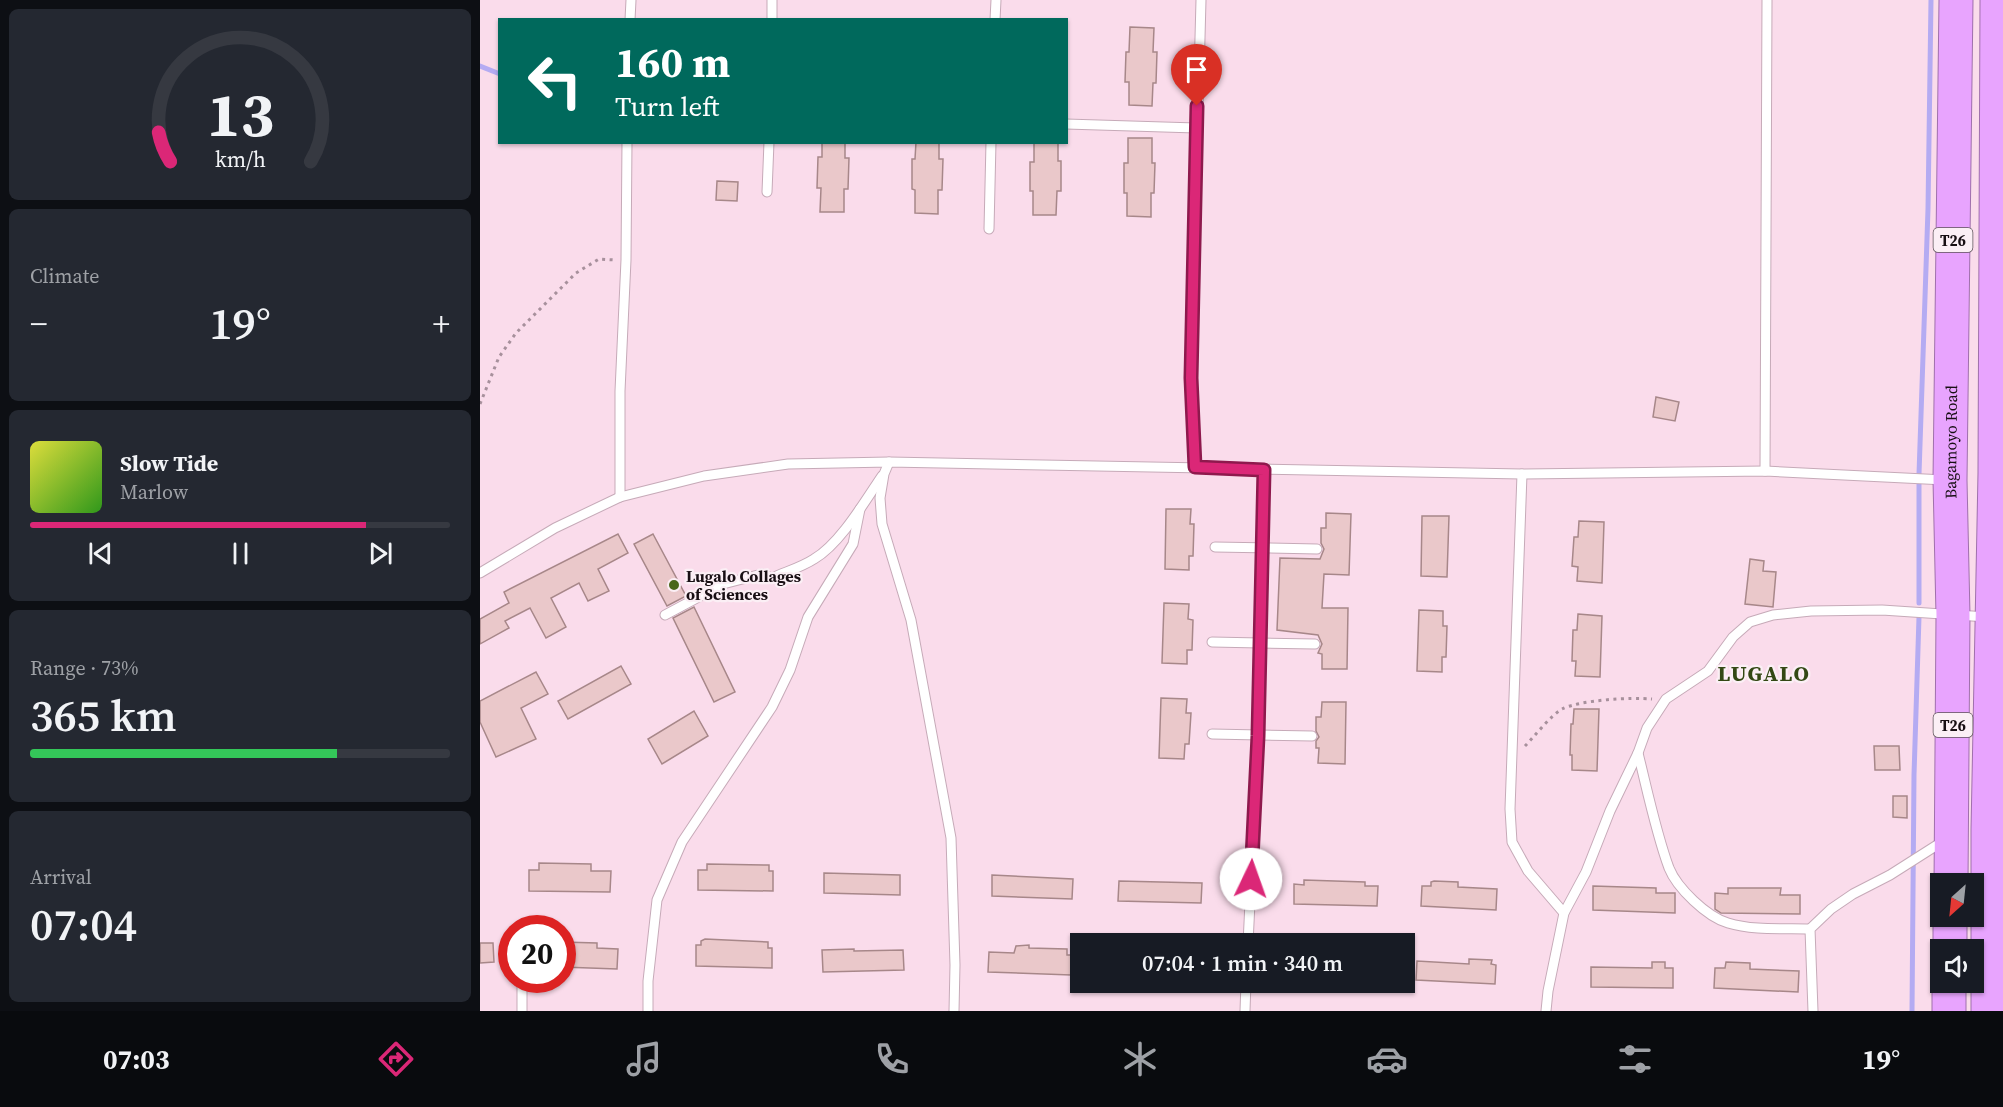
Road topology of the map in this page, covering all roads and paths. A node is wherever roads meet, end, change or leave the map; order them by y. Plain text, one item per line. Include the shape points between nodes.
1 (631, 0) edge
2 (772, 0) edge
3 (996, 0) edge
4 (1201, 0) edge
5 (1767, 0) edge
6 (1956, 0) edge
7 (1997, 0) edge
8 (630, 18) edge
9 (772, 18) edge
10 (995, 18) edge
11 (1068, 124) edge
12 (1196, 128) junction
13 (627, 144) edge
14 (769, 144) edge
15 (991, 144) edge
16 (767, 192) dead end
17 (989, 229) dead end
18 (626, 260) junction
19 (480, 404) edge
20 (889, 462) junction
21 (1195, 467) junction
22 (1264, 470) junction
23 (1765, 471) junction
24 (1999, 472) edge
25 (884, 474) junction
26 (1522, 474) junction
27 (1950, 480) junction
28 (620, 497) junction
29 (860, 509) junction
30 (1215, 547) dead end
31 (1262, 548) junction
32 (1317, 549) dead end
33 (480, 573) edge
34 (665, 615) dead end
35 (1953, 615) junction
36 (1991, 618) junction
37 (1212, 642) dead end
38 (1260, 644) junction
39 (1315, 644) dead end
40 (1666, 699) junction
41 (1212, 734) dead end
42 (1258, 736) junction
43 (1312, 736) dead end
44 (1638, 753) junction
45 (1512, 760) junction
46 (1953, 836) junction
47 (1951, 873) edge
48 (1564, 913) junction
49 (1810, 929) junction
50 (1249, 933) edge
51 (522, 993) edge
52 (1246, 993) edge
53 (1949, 993) edge
54 (1990, 997) edge
55 (522, 1011) edge
56 (648, 1011) edge
57 (954, 1011) edge
58 (1245, 1011) edge
59 (1546, 1011) edge
60 (1813, 1011) edge
61 (1949, 1011) edge

1 - 8 lane
2 - 9 lane
3 - 10 lane
4 - 12 lane
5 - 23 lane
6 - 27 highway, Bagamoyo Road / T26
7 - 24 highway, T26
11 - 12 lane
12 - 21 lane via 1191,378
13 - 18 lane
14 - 16 lane
15 - 17 lane
18 - 19 path via 599,259 576,273 516,333 500,357
18 - 28 lane
20 - 21 lane
20 - 25 lane
20 - 28 lane via 788,464 705,476
21 - 22 lane
22 - 26 lane
22 - 31 lane
23 - 26 lane
23 - 27 lane
24 - 36 highway, T26
25 - 29 lane
25 - 57 lane via 880,498 882,524 911,620 951,838
26 - 45 lane
27 - 35 highway, Bagamoyo Road / T26
28 - 33 lane via 555,528
29 - 34 lane via 829,548 814,560 772,578 762,574 723,584
29 - 56 lane via 853,544 808,617 772,707 682,842 657,900
30 - 31 lane
31 - 32 lane
31 - 38 lane
35 - 36 lane
35 - 40 lane via 1882,610 1773,615 1750,622 1733,637 1708,671
35 - 46 highway, Bagamoyo Road / T26
36 - 54 highway, T26
37 - 38 lane
38 - 39 lane
38 - 42 lane
40 - 44 lane via 1647,728
40 - 45 path via 1637,698 1560,710
41 - 42 lane
42 - 43 lane
42 - 50 lane
44 - 48 lane
44 - 49 lane via 1670,870 1691,899 1710,915 1728,923
45 - 48 lane via 1512,842 1528,872
46 - 47 highway, Bagamoyo Road / T26
46 - 49 lane via 1853,894
48 - 59 lane
49 - 60 lane
51 - 55 lane
52 - 58 lane
53 - 61 highway

